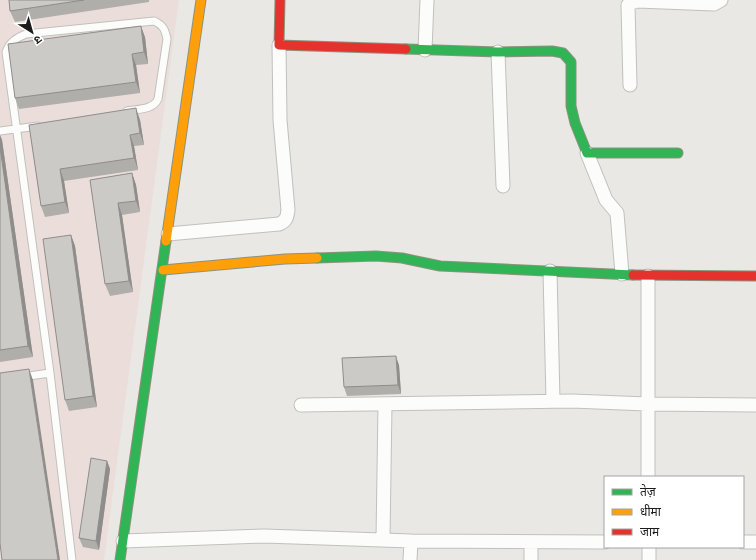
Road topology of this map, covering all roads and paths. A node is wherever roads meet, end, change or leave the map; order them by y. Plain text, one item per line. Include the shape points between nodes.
1 (202, 0) edge
2 (280, 0) edge
3 (427, 0) edge
4 (721, 0) edge
5 (279, 45) junction
6 (425, 50) junction
7 (498, 52) junction
8 (630, 84) dead end
9 (117, 112) edge
10 (48, 124) edge
11 (17, 129) junction
12 (0, 131) edge
13 (587, 153) junction
14 (678, 153) dead end
15 (503, 186) dead end
16 (168, 234) junction
17 (163, 270) junction
18 (550, 271) junction
19 (622, 274) junction
20 (648, 276) junction
21 (756, 276) edge
22 (50, 373) junction
23 (14, 378) edge
24 (552, 401) junction
25 (385, 404) junction
26 (647, 404) junction
27 (301, 405) dead end
28 (756, 405) edge
29 (648, 476) edge
30 (383, 540) junction
31 (123, 541) junction
32 (411, 541) junction
33 (531, 542) junction
34 (604, 542) edge
35 (744, 542) edge
36 (756, 542) edge
37 (649, 548) edge
38 (72, 560) edge
39 (120, 560) edge
40 (410, 560) edge
41 (531, 560) edge
42 (648, 560) edge

1 - 16 street
2 - 5 street
3 - 6 street
4 - 8 street via 714,4 638,1 629,4
5 - 6 street
5 - 16 street via 280,120 287,217 279,224
6 - 7 street
7 - 13 street via 552,51 563,52 569,58 572,110
7 - 15 street
9 - 11 lane via 151,106 158,99 167,39 161,24 154,21 26,34 17,38 6,52
10 - 11 lane
11 - 12 lane
11 - 22 lane
13 - 14 street
13 - 19 street via 606,200 618,213
16 - 17 street
17 - 18 street via 285,259 376,256 402,258 440,266
17 - 31 street
18 - 19 street
18 - 24 street
19 - 20 street
20 - 21 street
20 - 26 street
22 - 23 lane
22 - 38 lane
24 - 25 street
24 - 26 street
25 - 27 street
25 - 30 street
26 - 28 street
26 - 29 street
30 - 31 street via 264,536
30 - 32 street
31 - 39 street
32 - 33 street
32 - 40 street
33 - 34 street
33 - 41 street
35 - 36 street
37 - 42 street

